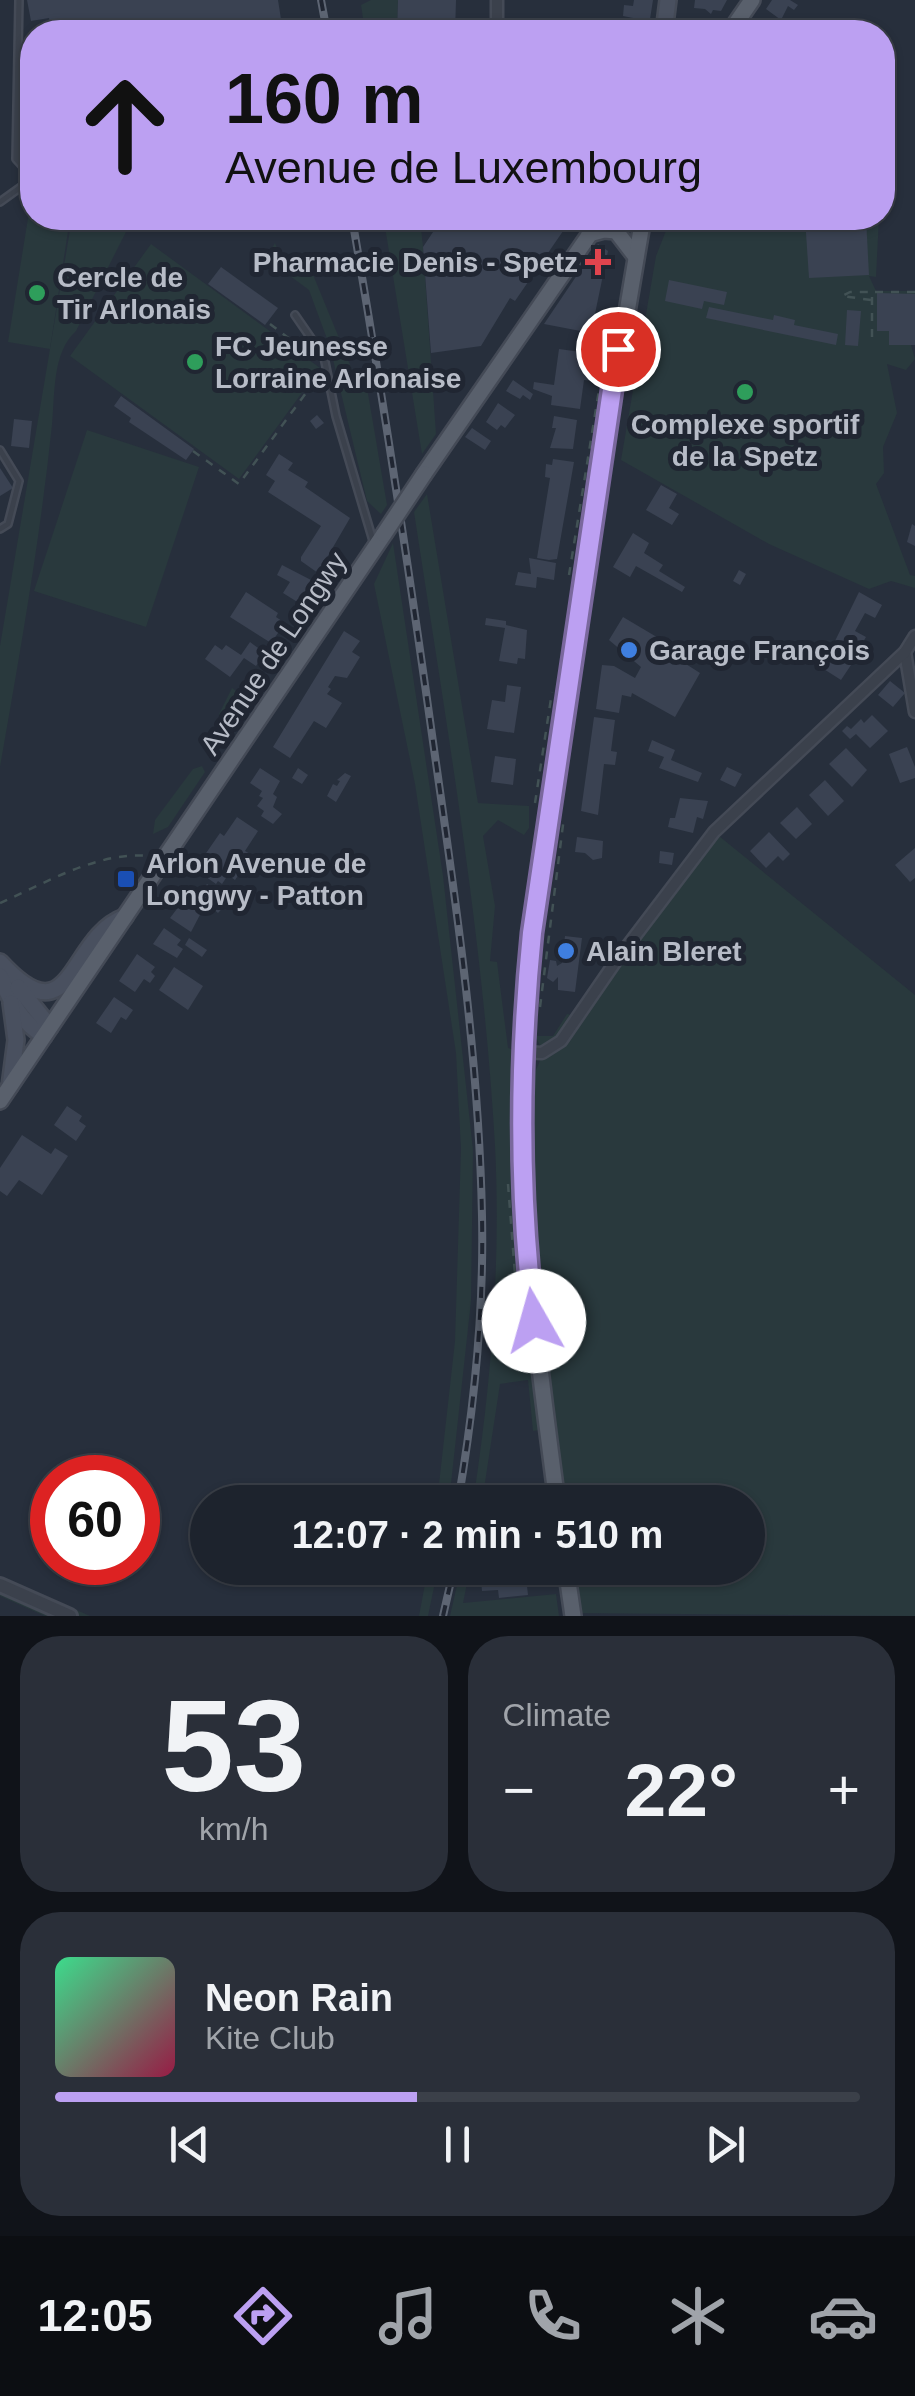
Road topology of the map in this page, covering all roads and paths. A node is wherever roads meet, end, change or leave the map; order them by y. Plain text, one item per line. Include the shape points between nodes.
1 (19, 0) edge
2 (20, 163) edge
3 (592, 230) edge
4 (641, 230) edge
5 (647, 230) edge
6 (589, 234) junction
7 (636, 258) junction
8 (872, 292) junction
9 (915, 292) edge
10 (872, 300) junction
11 (295, 315) dead end
12 (270, 324) dead end
13 (872, 337) dead end
14 (326, 366) junction
15 (0, 450) edge
16 (193, 451) dead end
17 (0, 528) edge
18 (379, 540) junction
19 (915, 636) edge
20 (905, 652) junction
21 (915, 712) edge
22 (166, 857) junction
23 (0, 903) edge
24 (125, 916) junction
25 (0, 963) edge
26 (0, 976) edge
27 (12, 1003) junction
28 (47, 1032) junction
29 (522, 1052) junction
30 (10, 1086) junction
31 (0, 1101) edge
32 (555, 1485) edge
33 (0, 1585) edge
34 (568, 1585) edge
35 (70, 1616) edge
36 (573, 1616) edge

1 - 2 lane
3 - 6 main road, Avenue de Longwy
4 - 7 main road
5 - 7 main road
6 - 7 main road via 616,231
6 - 18 main road, Avenue de Longwy, bridge
7 - 29 main road via 532,933
8 - 9 path
8 - 10 path
8 - 10 path via 842,296
10 - 13 path
11 - 14 lane
12 - 14 path
14 - 16 path via 240,484
14 - 18 lane via 336,416
15 - 17 lane via 19,481 8,524
18 - 22 main road, Avenue de Longwy
19 - 20 street
20 - 21 street
20 - 29 street via 714,832 560,1041 542,1053
22 - 23 path via 109,858
22 - 24 main road, Avenue de Longwy
24 - 25 main road via 106,923 62,987 49,994 32,992
24 - 28 main road, Avenue de Longwy
25 - 28 main road
26 - 27 main road
27 - 28 main road via 26,1024
27 - 30 main road
28 - 30 main road, Avenue de Longwy
29 - 32 main road via 525,1248
30 - 31 main road, Avenue de Longwy
33 - 35 street
34 - 36 main road

